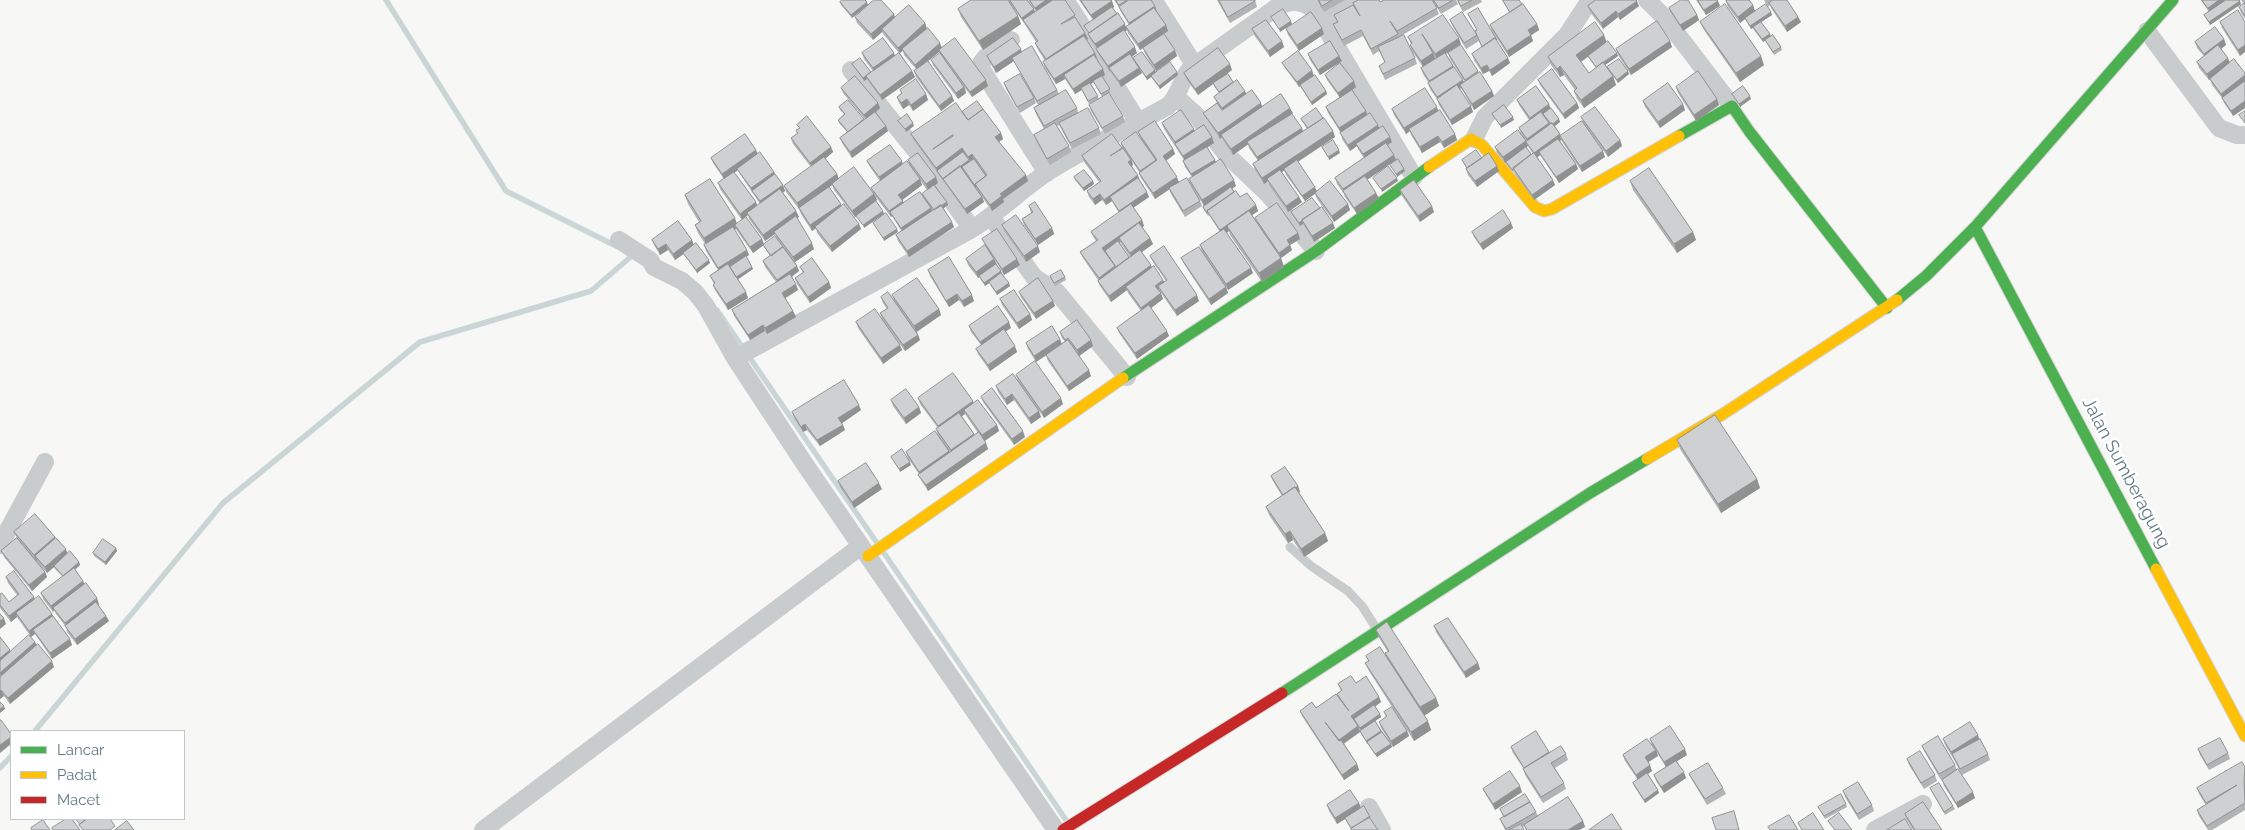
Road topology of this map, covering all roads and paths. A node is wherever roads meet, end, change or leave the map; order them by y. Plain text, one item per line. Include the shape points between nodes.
1 (1065, 0) edge
2 (1358, 0) edge
3 (1590, 0) edge
4 (1647, 0) edge
5 (2173, 0) edge
6 (1154, 1) edge
7 (1279, 2) edge
8 (1323, 21) junction
9 (2147, 31) junction
10 (1011, 40) edge
11 (1195, 66) junction
12 (851, 70) edge
13 (1177, 98) junction
14 (1732, 106) junction
15 (1138, 122) junction
16 (2245, 135) edge
17 (1474, 139) junction
18 (1047, 173) junction
19 (1414, 178) junction
20 (991, 217) junction
21 (1975, 227) junction
22 (972, 229) junction
23 (620, 240) dead end
24 (1316, 251) junction
25 (1887, 308) junction
26 (743, 353) junction
27 (1127, 377) junction
28 (46, 462) dead end
29 (0, 544) edge
30 (1290, 547) edge
31 (872, 549) junction
32 (1378, 631) junction
33 (2245, 736) edge
34 (1923, 804) edge
35 (1369, 807) dead end
36 (483, 830) edge
37 (1056, 830) edge
38 (1063, 830) edge
39 (1382, 830) edge
40 (1876, 830) edge

1 - 15 street
2 - 8 street
3 - 17 street via 1568,35 1485,117
4 - 14 street via 1664,17
5 - 9 street
6 - 11 street
7 - 8 street via 1307,3
7 - 11 street
8 - 19 street
9 - 16 street via 2219,128
9 - 21 street
10 - 18 street via 981,62 982,70
11 - 13 street via 1187,73
12 - 22 street via 921,156
13 - 15 street
13 - 24 street via 1226,154 1268,194
14 - 17 street via 1544,211 1535,207
14 - 25 street
15 - 18 street
17 - 19 street
18 - 20 street
19 - 24 street
20 - 22 street
20 - 27 street via 1034,277 1056,292
21 - 25 street via 1926,276
21 - 33 street, Jalan Sumberagung
22 - 26 street
23 - 26 street via 650,260 654,267 694,292
24 - 27 street
25 - 32 street via 1723,414 1590,493
26 - 31 street
27 - 31 street
28 - 29 street
30 - 32 lane via 1348,591
31 - 36 street
31 - 37 street
32 - 38 street
34 - 40 street
35 - 39 street

